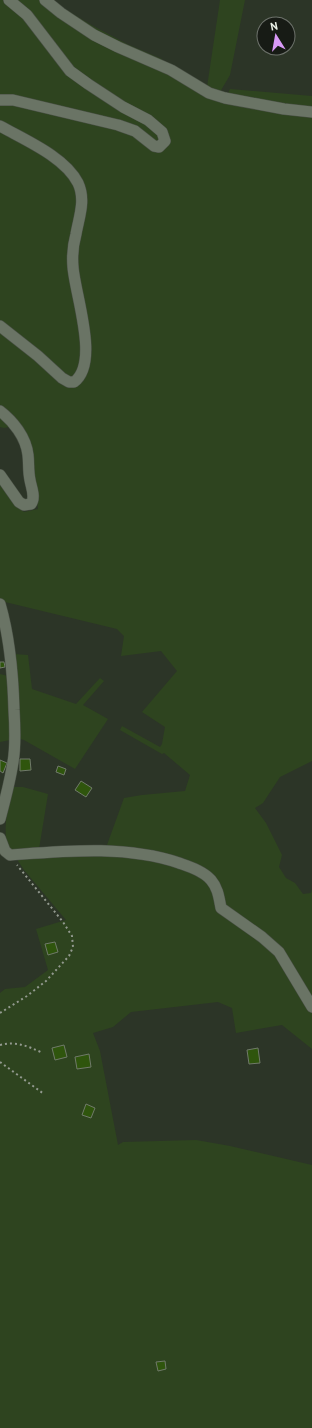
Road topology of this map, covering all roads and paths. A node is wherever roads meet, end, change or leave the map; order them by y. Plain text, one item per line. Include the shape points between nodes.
1 (9, 0) edge
2 (44, 0) edge
3 (0, 100) edge
4 (312, 112) edge
5 (0, 126) edge
6 (0, 326) edge
7 (0, 411) edge
8 (0, 475) edge
9 (0, 604) edge
10 (0, 819) edge
11 (0, 838) edge
12 (10, 854) junction
13 (312, 1007) edge
14 (0, 1013) edge
15 (0, 1045) edge
16 (43, 1053) dead end
17 (0, 1062) edge
18 (44, 1094) dead end

1 - 3 street via 27,15 70,71 93,88 148,120 162,132 165,141 159,147 154,146 136,131 118,124 13,100
2 - 4 street via 94,34 171,70 209,93 284,110
5 - 6 street via 56,159 78,184 82,199 73,248 73,267 85,329 82,375 74,382 62,378
7 - 8 street via 10,420 26,445 33,493 31,504 24,505 19,502
9 - 10 street via 13,682 15,743 10,782
11 - 12 street via 4,851
12 - 13 street via 127,851 167,859 195,869 214,885 221,908 279,952
12 - 14 path via 63,922 72,936 73,947 69,956 46,981
15 - 16 path via 19,1044
17 - 18 path

